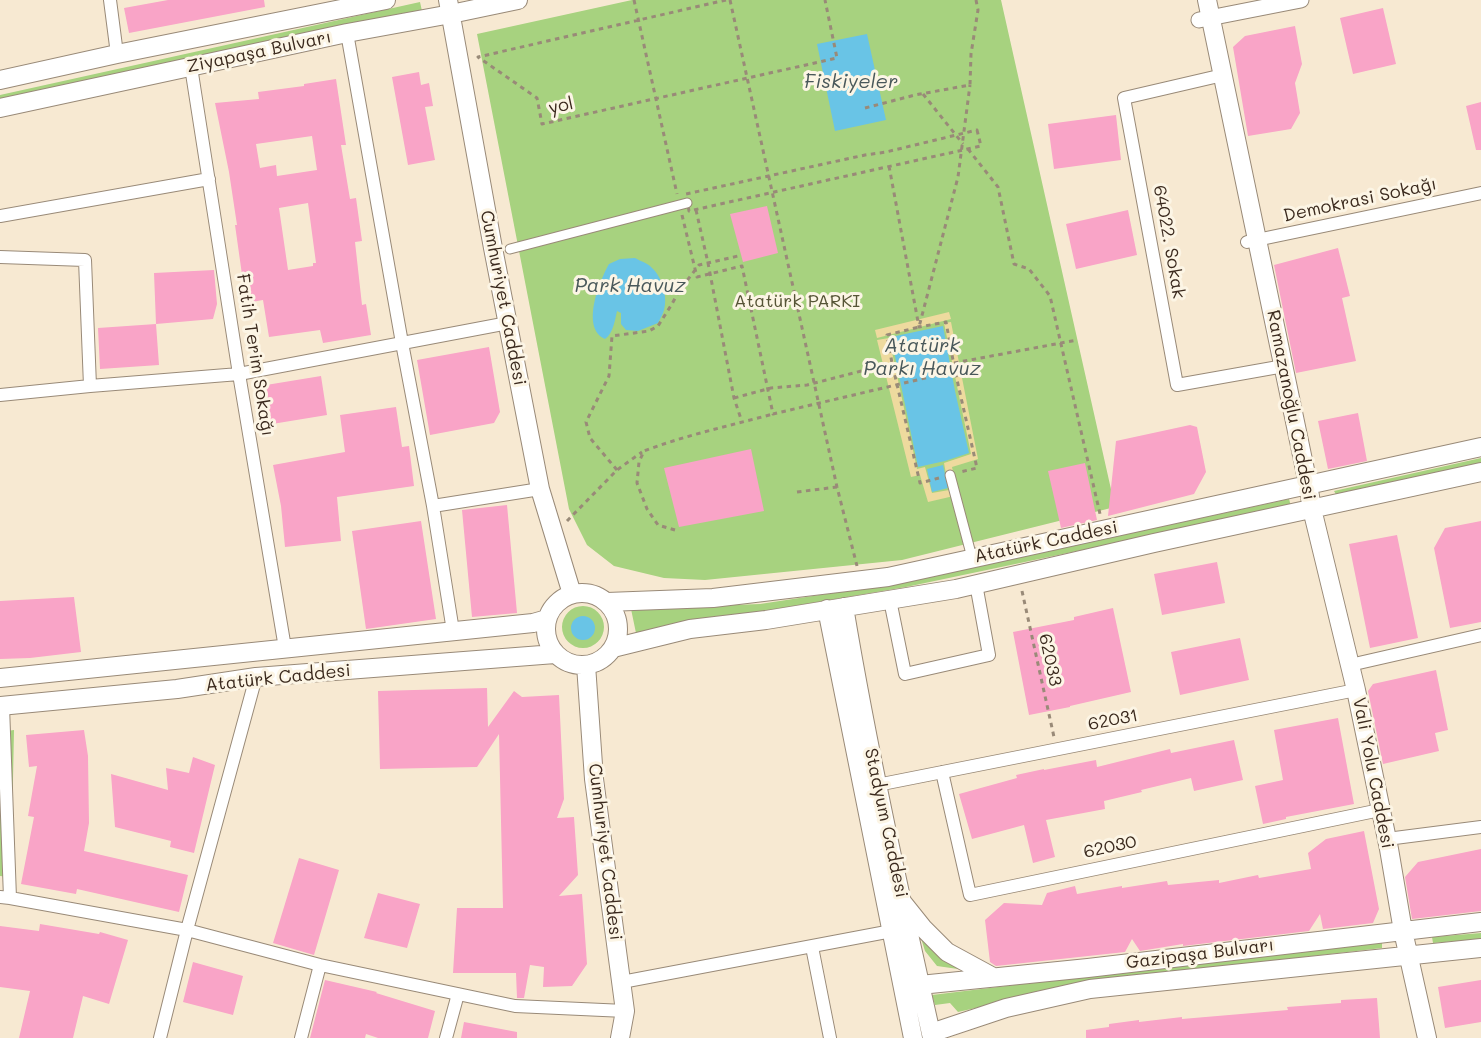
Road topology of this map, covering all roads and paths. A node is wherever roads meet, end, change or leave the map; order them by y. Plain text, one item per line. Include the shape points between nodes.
1 (110, 0) edge
2 (386, 0) edge
3 (518, 0) edge
4 (634, 0) edge
5 (728, 0) edge
6 (825, 0) edge
7 (976, 0) edge
8 (1195, 0) edge
9 (1207, 0) edge
10 (1301, 0) edge
11 (449, 7) edge
12 (1205, 19) junction
13 (638, 20) junction
14 (347, 33) junction
15 (117, 54) junction
16 (191, 67) junction
17 (1217, 76) junction
18 (747, 79) junction
19 (0, 80) edge
20 (970, 85) junction
21 (923, 93) junction
22 (656, 99) junction
23 (0, 108) edge
24 (866, 108) dead end
25 (964, 134) junction
26 (958, 135) junction
27 (963, 143) junction
28 (968, 149) junction
29 (962, 150) junction
30 (889, 166) junction
31 (768, 176) junction
32 (209, 179) junction
33 (772, 193) junction
34 (1481, 193) edge
35 (683, 204) junction
36 (696, 210) junction
37 (0, 216) edge
38 (1252, 241) junction
39 (510, 249) dead end
40 (738, 256) dead end
41 (0, 257) edge
42 (708, 263) junction
43 (695, 271) junction
44 (710, 274) junction
45 (508, 323) junction
46 (919, 327) junction
47 (1077, 340) dead end
48 (1061, 342) junction
49 (402, 343) junction
50 (892, 363) junction
51 (954, 363) junction
52 (1279, 367) junction
53 (955, 371) junction
54 (239, 374) junction
55 (814, 383) junction
56 (897, 385) junction
57 (90, 386) junction
58 (767, 389) junction
59 (0, 395) edge
60 (734, 398) junction
61 (818, 404) junction
62 (773, 414) junction
63 (742, 422) junction
64 (1481, 447) edge
65 (644, 451) junction
66 (977, 468) dead end
67 (617, 470) junction
68 (1481, 472) edge
69 (950, 475) dead end
70 (920, 483) dead end
71 (1304, 485) junction
72 (837, 487) junction
73 (540, 489) junction
74 (797, 492) dead end
75 (433, 506) junction
76 (1312, 509) junction
77 (1101, 521) dead end
78 (564, 524) dead end
79 (675, 530) dead end
80 (970, 550) dead end
81 (857, 569) dead end
82 (976, 584) junction
83 (1021, 586) dead end
84 (572, 594) junction
85 (890, 600) junction
86 (607, 602) junction
87 (836, 608) junction
88 (547, 619) junction
89 (453, 631) junction
90 (1481, 635) edge
91 (285, 648) junction
92 (613, 648) junction
93 (555, 654) junction
94 (586, 665) junction
95 (1350, 665) junction
96 (256, 677) junction
97 (0, 678) edge
98 (1356, 690) junction
99 (1, 706) edge
100 (1054, 739) dead end
101 (942, 772) junction
102 (877, 785) junction
103 (1380, 810) junction
104 (1481, 827) edge
105 (1387, 839) junction
106 (5, 897) edge
107 (902, 901) junction
108 (1481, 922) edge
109 (187, 930) junction
110 (899, 930) junction
111 (1402, 931) junction
112 (812, 947) junction
113 (1481, 948) edge
114 (1408, 956) junction
115 (320, 964) junction
116 (993, 977) junction
117 (622, 982) junction
118 (920, 985) junction
119 (458, 994) junction
120 (625, 1011) junction
121 (980, 1017) junction
122 (932, 1035) edge
123 (160, 1038) edge
124 (301, 1038) edge
125 (446, 1038) edge
126 (620, 1038) edge
127 (830, 1038) edge
128 (913, 1038) edge
129 (956, 1038) edge
130 (1427, 1038) edge

1 - 15 street
2 - 15 main road, Ziyapaşa Bulvarı
3 - 11 main road, Ziyapaşa Bulvarı
4 - 13 path
5 - 13 path, yol
5 - 18 path
6 - 18 path, yol via 837,58
7 - 20 path
8 - 12 main road, Ramazanoğlu Caddesi
9 - 12 main road, Ramazanoğlu Caddesi
10 - 12 street
11 - 14 main road, Ziyapaşa Bulvarı
11 - 45 main road, Cumhuriyet Caddesi
12 - 17 main road, Ramazanoğlu Caddesi
13 - 22 path
13 - 22 path, yol via 478,57 537,98 542,124
14 - 16 main road, Ziyapaşa Bulvarı
14 - 49 street
15 - 19 main road, Ziyapaşa Bulvarı
16 - 23 main road, Ziyapaşa Bulvarı
16 - 32 street, Fatih Terim Sokağı
17 - 38 main road, Ramazanoğlu Caddesi
17 - 52 street, 64022. Sokak via 1124,98 1177,386
18 - 22 path, yol
18 - 31 path
20 - 21 path
20 - 25 path
21 - 24 path
21 - 26 path
22 - 35 path
25 - 26 path
25 - 27 path
25 - 28 path via 977,130 981,146
26 - 27 path
26 - 31 path
27 - 28 path
27 - 29 path
28 - 29 path
28 - 48 path via 998,187 1014,264 1029,269 1050,296
29 - 30 path
29 - 46 path
30 - 33 path
30 - 46 path
31 - 33 path
31 - 35 path via 686,194
32 - 37 street
32 - 54 street, Fatih Terim Sokağı
33 - 36 path
33 - 55 path
34 - 38 street, Demokrasi Sokağı
35 - 36 path via 689,212
35 - 39 street
35 - 43 path
36 - 42 path
38 - 52 main road, Ramazanoğlu Caddesi
40 - 42 path
41 - 57 street via 85,260
42 - 43 path via 699,265
42 - 44 path
43 - 44 path via 696,277
43 - 67 path via 658,326 650,331 612,336 609,376 586,422 590,438
44 - 58 path via 742,266
44 - 60 path
45 - 49 street
45 - 73 main road, Cumhuriyet Caddesi
46 - 50 path via 887,335
46 - 51 path via 946,322
47 - 48 path
48 - 51 path
48 - 77 path
49 - 54 street
49 - 75 street
50 - 55 path
50 - 56 path
51 - 53 path
52 - 71 main road, Ramazanoğlu Caddesi
53 - 56 path
53 - 66 path
54 - 57 street
54 - 91 street, Fatih Terim Sokağı
55 - 58 path
55 - 61 path
56 - 61 path
56 - 70 path
57 - 59 street
58 - 60 path
58 - 62 path
60 - 63 path
61 - 62 path
61 - 72 path
62 - 63 path
63 - 65 path
64 - 71 main road, Atatürk Caddesi
65 - 67 path
65 - 79 path via 637,483 647,509 658,525
67 - 78 path
68 - 76 main road, Atatürk Caddesi
69 - 80 street
71 - 76 main road, Ramazanoğlu Caddesi
71 - 86 main road, Atatürk Caddesi via 888,577 713,598
72 - 74 path
72 - 81 path
73 - 75 street
73 - 84 main road, Cumhuriyet Caddesi
75 - 89 street
76 - 82 main road, Atatürk Caddesi
76 - 95 main road, Vali Yolu Caddesi
82 - 85 main road, Atatürk Caddesi
82 - 85 street via 989,655 905,674
83 - 100 path, 62033
84 - 86 main road via 584,592
84 - 88 main road via 560,599
85 - 87 main road, Atatürk Caddesi
86 - 92 main road via 618,623
87 - 92 main road, Atatürk Caddesi via 690,629
87 - 102 main road, Stadyum Caddesi
87 - 110 main road
88 - 89 main road, Atatürk Caddesi
88 - 93 main road via 547,638
89 - 91 main road, Atatürk Caddesi
90 - 95 street
91 - 97 main road, Atatürk Caddesi
92 - 94 main road via 597,662
93 - 94 main road via 575,665
93 - 96 main road, Atatürk Caddesi
94 - 117 main road, Cumhuriyet Caddesi via 594,779
95 - 98 main road, Vali Yolu Caddesi
96 - 99 main road, Atatürk Caddesi
96 - 109 street
98 - 101 street, 62031
98 - 103 main road, Vali Yolu Caddesi
99 - 106 street
101 - 102 street, 62031
101 - 103 street, 62030 via 970,895
102 - 107 main road, Stadyum Caddesi
103 - 105 main road, Vali Yolu Caddesi
104 - 105 street
105 - 111 main road, Vali Yolu Caddesi
106 - 109 street
107 - 110 main road, Stadyum Caddesi
107 - 116 main road via 947,952
108 - 111 main road, Gazipaşa Bulvarı
109 - 115 street
109 - 123 street
110 - 112 street
110 - 118 main road, Stadyum Caddesi
110 - 128 main road
111 - 114 main road, Vali Yolu Caddesi
111 - 116 main road, Gazipaşa Bulvarı
112 - 117 street
112 - 127 street
113 - 114 main road, Gazipaşa Bulvarı
114 - 121 main road, Gazipaşa Bulvarı via 1090,989
114 - 130 main road, Vali Yolu Caddesi
115 - 119 street
115 - 124 street
116 - 118 main road, Gazipaşa Bulvarı
117 - 120 main road, Cumhuriyet Caddesi
118 - 122 main road, Stadyum Caddesi
119 - 120 street via 515,1006
119 - 125 street
120 - 126 main road, Cumhuriyet Caddesi
121 - 122 main road, Gazipaşa Bulvarı
121 - 129 main road

